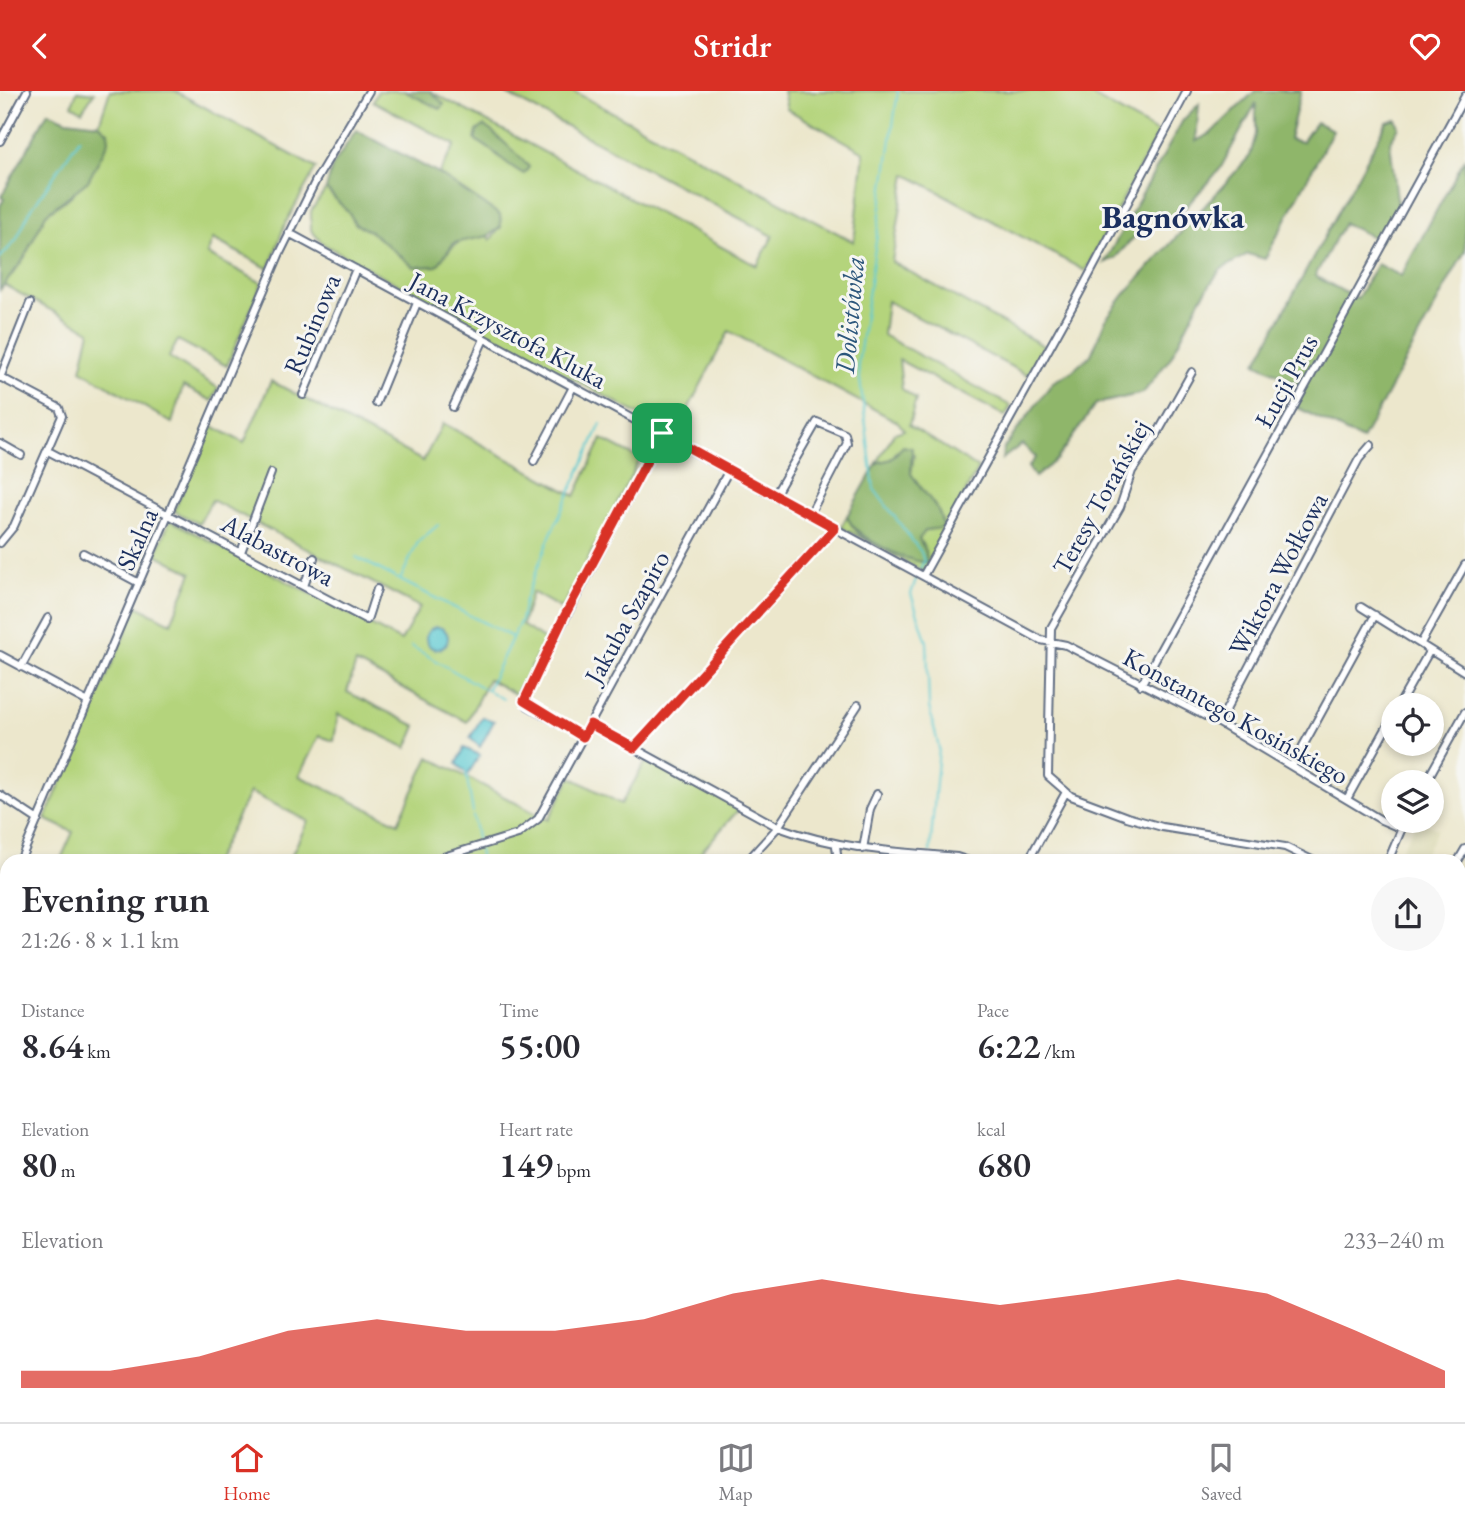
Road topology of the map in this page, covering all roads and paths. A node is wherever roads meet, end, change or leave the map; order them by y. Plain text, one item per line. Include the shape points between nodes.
1 (27, 91) edge
2 (369, 91) edge
3 (1187, 91) edge
4 (1465, 96) edge
5 (0, 141) edge
6 (289, 233) junction
7 (356, 269) junction
8 (30, 303) dead end
9 (417, 303) junction
10 (484, 339) junction
11 (1192, 372) dead end
12 (0, 377) edge
13 (573, 387) junction
14 (303, 395) dead end
15 (376, 403) dead end
16 (453, 407) dead end
17 (662, 433) junction
18 (0, 443) edge
19 (1371, 445) dead end
20 (48, 451) junction
21 (21, 455) dead end
22 (534, 461) dead end
23 (729, 470) junction
24 (271, 473) dead end
25 (775, 495) junction
26 (170, 513) junction
27 (810, 514) junction
28 (835, 528) junction
29 (0, 543) edge
30 (241, 552) junction
31 (83, 553) dead end
32 (314, 558) dead end
33 (1465, 565) edge
34 (923, 576) junction
35 (139, 583) junction
36 (304, 586) junction
37 (377, 589) dead end
38 (1361, 607) dead end
39 (1375, 615) junction
40 (48, 618) dead end
41 (1050, 642) junction
42 (1421, 643) junction
43 (1430, 650) junction
44 (0, 655) edge
45 (21, 667) junction
46 (1465, 672) edge
47 (1141, 685) junction
48 (1406, 693) edge
49 (88, 702) junction
50 (858, 705) dead end
51 (1465, 712) edge
52 (1220, 723) junction
53 (590, 724) junction
54 (583, 737) junction
55 (1381, 738) edge
56 (634, 748) junction
57 (1292, 766) junction
58 (1433, 770) edge
59 (1066, 792) junction
60 (877, 794) dead end
61 (0, 795) edge
62 (1347, 799) junction
63 (38, 820) junction
64 (1381, 820) edge
65 (778, 827) junction
66 (1400, 833) edge
67 (836, 846) junction
68 (863, 849) junction
69 (23, 854) edge
70 (453, 854) edge
71 (753, 854) edge
72 (837, 854) edge
73 (922, 854) edge
74 (1032, 854) edge
75 (1300, 854) edge
76 (1391, 854) edge

1 - 5 street
2 - 6 street, Skalna
3 - 34 street
4 - 47 street, Łucji Prus
6 - 7 street, Jana Krzysztofa Kluka
6 - 26 street, Skalna
7 - 9 street, Jana Krzysztofa Kluka
7 - 14 street, Rubinowa
8 - 12 street
9 - 10 street, Jana Krzysztofa Kluka
9 - 15 street
10 - 13 street, Jana Krzysztofa Kluka
10 - 16 street
11 - 41 street, Teresy Torańskiej via 1132,471 1120,507 1051,628
12 - 20 street via 59,408 62,416
13 - 17 street, Jana Krzysztofa Kluka
13 - 22 street
17 - 23 street, Jana Krzysztofa Kluka
17 - 54 street via 526,692 528,706
18 - 21 street
19 - 52 street, Wiktora Wołkowa
20 - 26 street, Alabastrowa
20 - 29 street via 14,526
23 - 25 street, Jana Krzysztofa Kluka
23 - 53 street, Jakuba Szapiro
24 - 30 street
25 - 27 street, Jana Krzysztofa Kluka
25 - 27 street via 817,422 845,434 847,443
26 - 30 street, Alabastrowa
26 - 35 street, Skalna
27 - 28 street, Jana Krzysztofa Kluka
28 - 34 street, Jana Krzysztofa Kluka
28 - 56 street
30 - 36 street, Alabastrowa
31 - 35 street
32 - 36 street
33 - 42 street
34 - 41 street, Jana Krzysztofa Kluka
35 - 49 street, Skalna
36 - 37 street, Alabastrowa via 367,620
38 - 39 street
39 - 42 street
39 - 57 street
40 - 45 street
41 - 47 street, Konstantego Kosińskiego via 1066,645
41 - 59 street via 1047,772
42 - 43 street
43 - 46 street
43 - 48 street
44 - 45 street
45 - 49 street
47 - 52 street, Konstantego Kosińskiego
49 - 63 street, Skalna
50 - 65 street
51 - 58 street
52 - 57 street, Konstantego Kosińskiego
53 - 54 street, Jakuba Szapiro
53 - 56 street
54 - 70 street, Jakuba Szapiro via 538,819 519,834
55 - 62 street
56 - 65 street
57 - 62 street, Konstantego Kosińskiego
59 - 74 street
59 - 75 street via 1154,825 1285,847
60 - 68 street via 866,822
61 - 63 street
62 - 64 street, Konstantego Kosińskiego
63 - 69 street, Skalna
65 - 67 street
65 - 71 street
66 - 76 street
67 - 68 street
67 - 72 street
68 - 73 street

